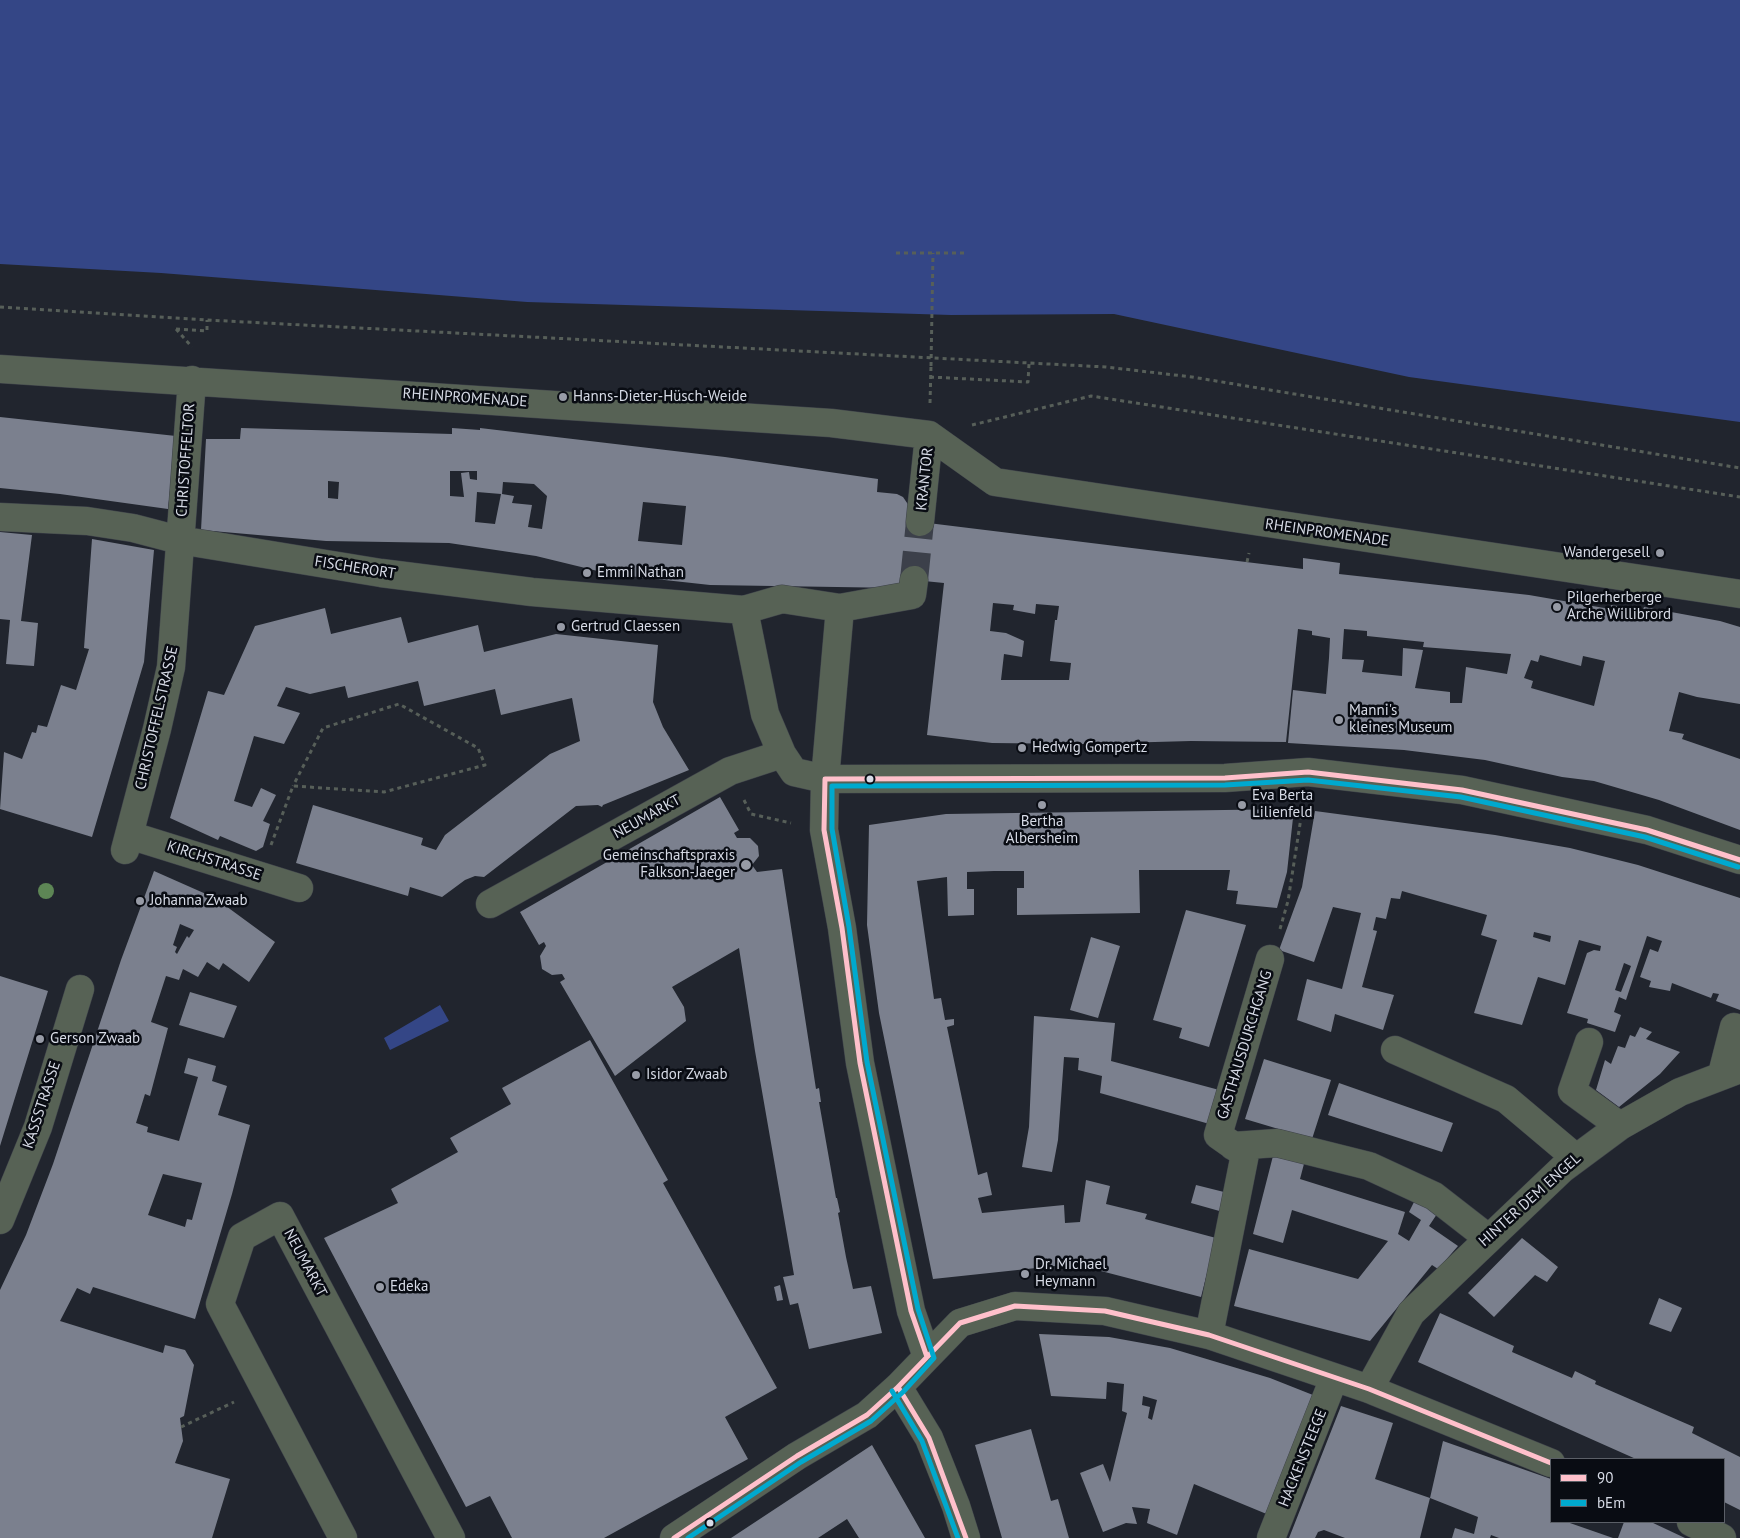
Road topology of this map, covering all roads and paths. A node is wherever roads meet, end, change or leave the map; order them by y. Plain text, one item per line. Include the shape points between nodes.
1 (896, 253) dead end
2 (933, 253) junction
3 (964, 253) dead end
4 (0, 307) edge
5 (207, 320) junction
6 (193, 348) dead end
7 (1029, 364) junction
8 (931, 366) dead end
9 (0, 369) edge
10 (930, 377) dead end
11 (192, 380) junction
12 (929, 435) junction
13 (1740, 468) edge
14 (1740, 497) edge
15 (0, 517) edge
16 (920, 522) tunnel mouth
17 (180, 540) junction
18 (913, 588) dead end
19 (1740, 594) edge
20 (840, 608) junction
21 (744, 610) junction
22 (782, 754) junction
23 (730, 771) junction
24 (1308, 772) junction
25 (825, 779) junction
26 (293, 786) junction
27 (824, 830) junction
28 (127, 842) joint
29 (1740, 860) edge
30 (260, 876) junction
31 (299, 888) dead end
32 (490, 904) dead end
33 (1270, 959) joint
34 (80, 989) dead end
35 (1734, 1027) dead end
36 (1589, 1042) dead end
37 (1395, 1050) dead end
38 (1731, 1072) edge
39 (1620, 1126) junction
40 (1233, 1146) junction
41 (1576, 1158) junction
42 (0, 1220) edge
43 (1488, 1238) junction
44 (1209, 1335) junction
45 (927, 1357) junction
46 (1334, 1378) junction
47 (898, 1387) junction
48 (264, 1388) junction
49 (1369, 1388) junction
50 (180, 1427) dead end
51 (1550, 1462) edge
52 (1693, 1523) edge
53 (343, 1538) edge
54 (451, 1538) edge
55 (674, 1538) edge
56 (966, 1538) edge
57 (1271, 1538) edge
58 (1722, 1538) edge

1 - 2 path
2 - 3 path
2 - 8 path, bridge
4 - 5 path
5 - 6 path via 207,331 176,329
5 - 7 path
7 - 10 path via 1028,382
7 - 13 path via 1106,367 1192,377
9 - 11 street, RHEINPROMENADE
11 - 12 street, RHEINPROMENADE via 831,423
11 - 17 street, CHRISTOFFELTOR
12 - 14 path via 1091,396
12 - 16 street, KRANTOR
12 - 19 street, RHEINPROMENADE via 995,482
15 - 17 street, FISCHERORT via 87,521
17 - 21 street, FISCHERORT via 381,573 532,592
17 - 28 street, CHRISTOFFELSTRASSE via 171,667 158,729
18 - 20 street, FISCHERORT
20 - 21 street, FISCHERORT via 782,600
20 - 25 street
21 - 22 street via 765,714
22 - 23 street, NEUMARKT
22 - 25 street via 794,772
23 - 27 path via 751,814
23 - 32 street, NEUMARKT
24 - 25 street via 1225,778
24 - 29 street via 1462,790 1647,830
24 - 33 path, GASTHAUSDURCHGANG via 1288,900
25 - 27 street
26 - 26 path via 384,792 485,765 478,748 399,704 323,728
26 - 30 path
27 - 45 street via 842,928 862,1072 911,1311
28 - 30 street, KIRCHSTRASSE
30 - 31 street, KIRCHSTRASSE
33 - 40 street, GASTHAUSDURCHGANG via 1218,1135
34 - 42 street, KASSSTRASSE via 38,1127
35 - 38 street
36 - 39 street via 1572,1091
37 - 41 street via 1506,1099
38 - 39 street, HINTER DEM ENGEL via 1680,1092
39 - 41 street, HINTER DEM ENGEL
40 - 43 street via 1277,1142 1369,1166 1434,1196
40 - 44 street, GASTHAUSDURCHGANG via 1245,1154
41 - 43 street, HINTER DEM ENGEL
43 - 49 street, HINTER DEM ENGEL via 1411,1313
44 - 45 street via 1105,1311 1015,1306 960,1323
44 - 46 street
45 - 47 street
46 - 49 street
46 - 57 street, HACKENSTEEGE
47 - 55 street via 867,1415 797,1456
47 - 56 street via 929,1438
48 - 50 path
48 - 53 street, NEUMARKT
48 - 54 street, NEUMARKT via 220,1304 242,1237 280,1216
49 - 51 street
52 - 58 street

